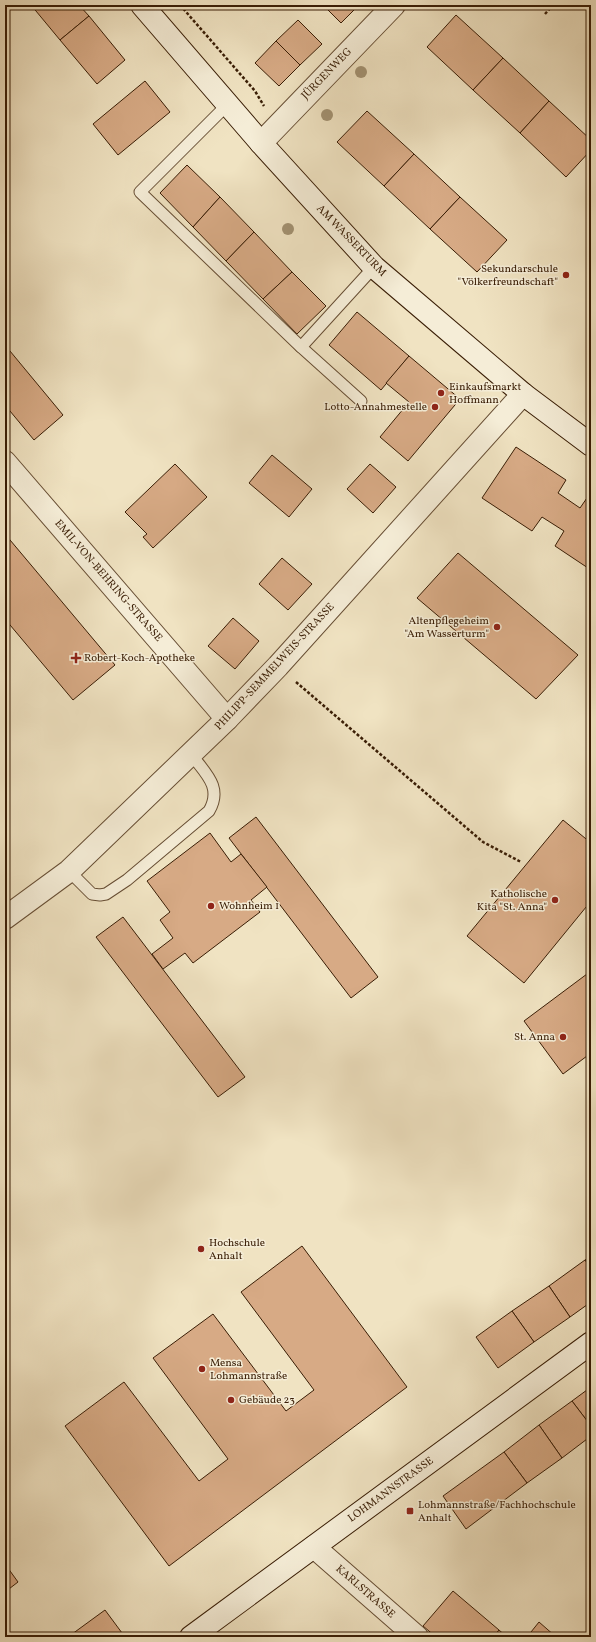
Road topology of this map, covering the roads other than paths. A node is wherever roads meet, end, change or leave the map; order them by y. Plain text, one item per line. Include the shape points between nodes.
1 (142, 5) edge
2 (394, 5) edge
3 (227, 105) junction
4 (261, 143) junction
5 (374, 267) junction
6 (301, 347) junction
7 (523, 394) junction
8 (361, 401) dead end
9 (591, 444) edge
10 (5, 462) edge
11 (227, 719) junction
12 (191, 754) junction
13 (68, 871) junction
14 (5, 918) edge
15 (591, 1343) edge
16 (314, 1547) junction
17 (191, 1637) edge
18 (417, 1637) edge

1 - 3 street, AM WASSERTURM
2 - 4 street, JÜRGENWEG
3 - 4 street, AM WASSERTURM
3 - 6 lane via 140,192
4 - 5 street, AM WASSERTURM
5 - 6 lane
5 - 7 street, AM WASSERTURM
6 - 8 lane
7 - 9 street, AM WASSERTURM
7 - 11 street, PHILIPP-SEMMELWEIS-STRASSE via 278,666
10 - 11 street, EMIL-VON-BEHRING-STRASSE
11 - 12 street, PHILIPP-SEMMELWEIS-STRASSE
12 - 13 street, PHILIPP-SEMMELWEIS-STRASSE
12 - 13 lane via 209,777 214,790 214,800 209,811 127,880 106,894 92,894
13 - 14 street, PHILIPP-SEMMELWEIS-STRASSE
15 - 16 street, LOHMANNSTRASSE
16 - 17 street, LOHMANNSTRASSE
16 - 18 street, KARLSTRASSE

